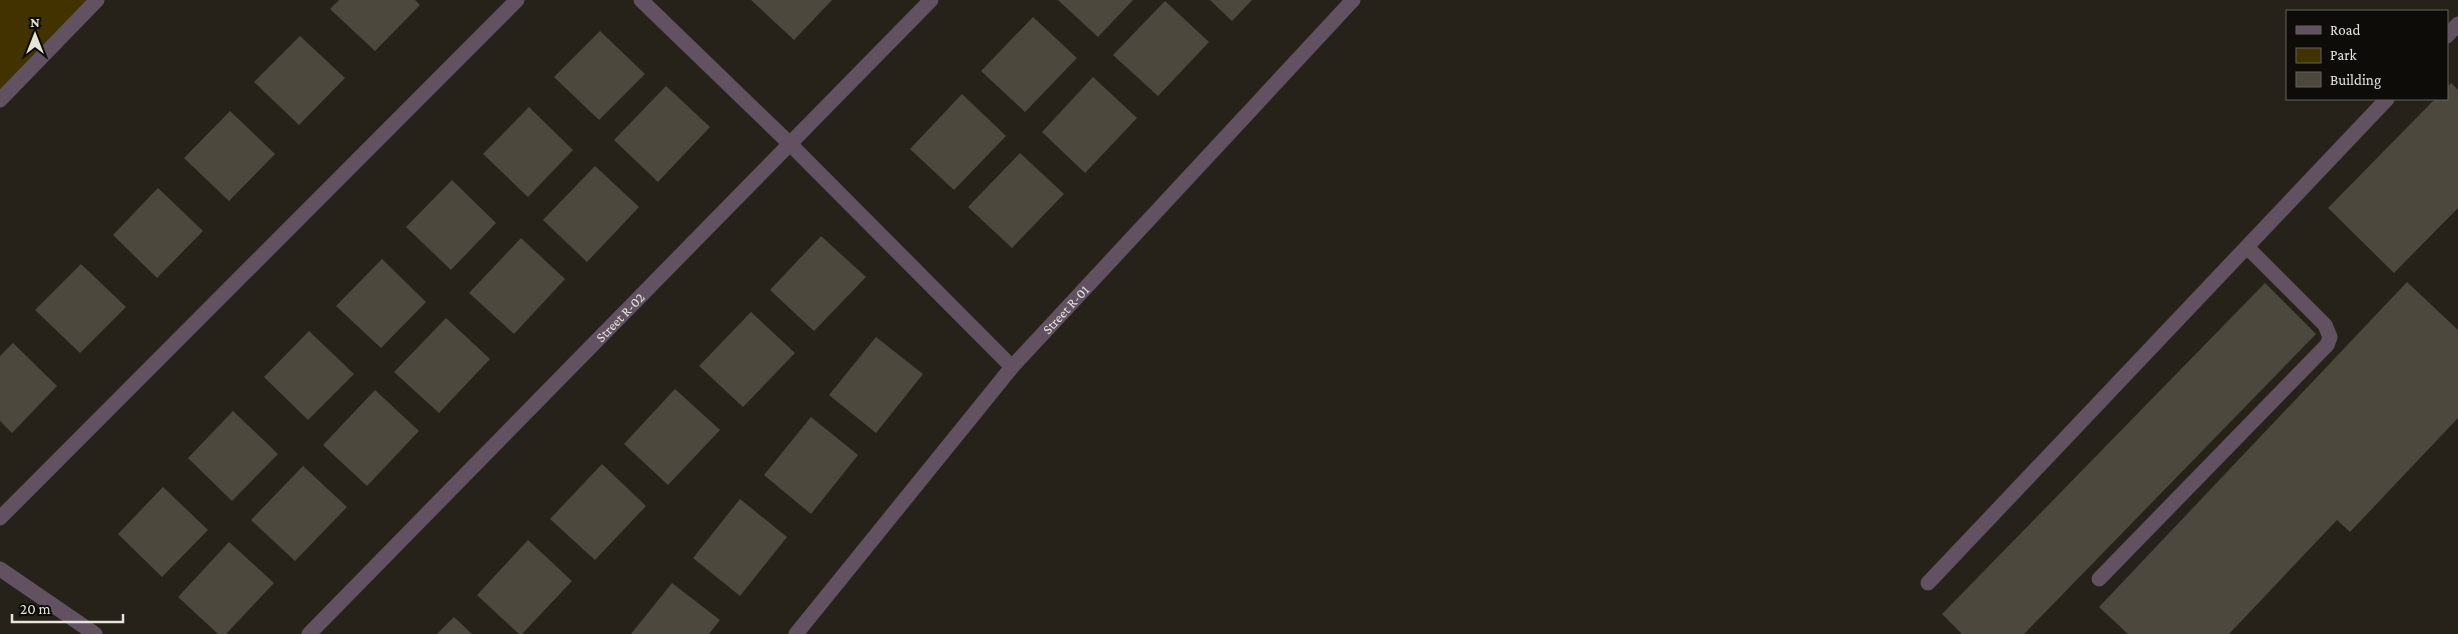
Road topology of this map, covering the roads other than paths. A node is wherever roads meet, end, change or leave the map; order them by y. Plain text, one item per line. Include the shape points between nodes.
1 (97, 0) edge
2 (517, 0) edge
3 (641, 0) edge
4 (931, 0) edge
5 (1353, 0) edge
6 (2458, 24) edge
7 (2448, 35) edge
8 (0, 100) edge
9 (2386, 100) edge
10 (790, 144) junction
11 (2247, 247) junction
12 (1012, 367) junction
13 (0, 518) edge
14 (0, 569) edge
15 (2098, 579) dead end
16 (1928, 583) dead end
17 (95, 634) edge
18 (309, 634) edge
19 (796, 634) edge

1 - 8 street
2 - 13 street
3 - 10 street
4 - 10 street, Street R-02
5 - 12 street, Street R-01
6 - 7 street
9 - 11 street
10 - 12 street
10 - 18 street, Street R-02
11 - 15 street via 2325,325 2330,337 2326,345
11 - 16 street
12 - 19 street, Street R-01
14 - 17 street

